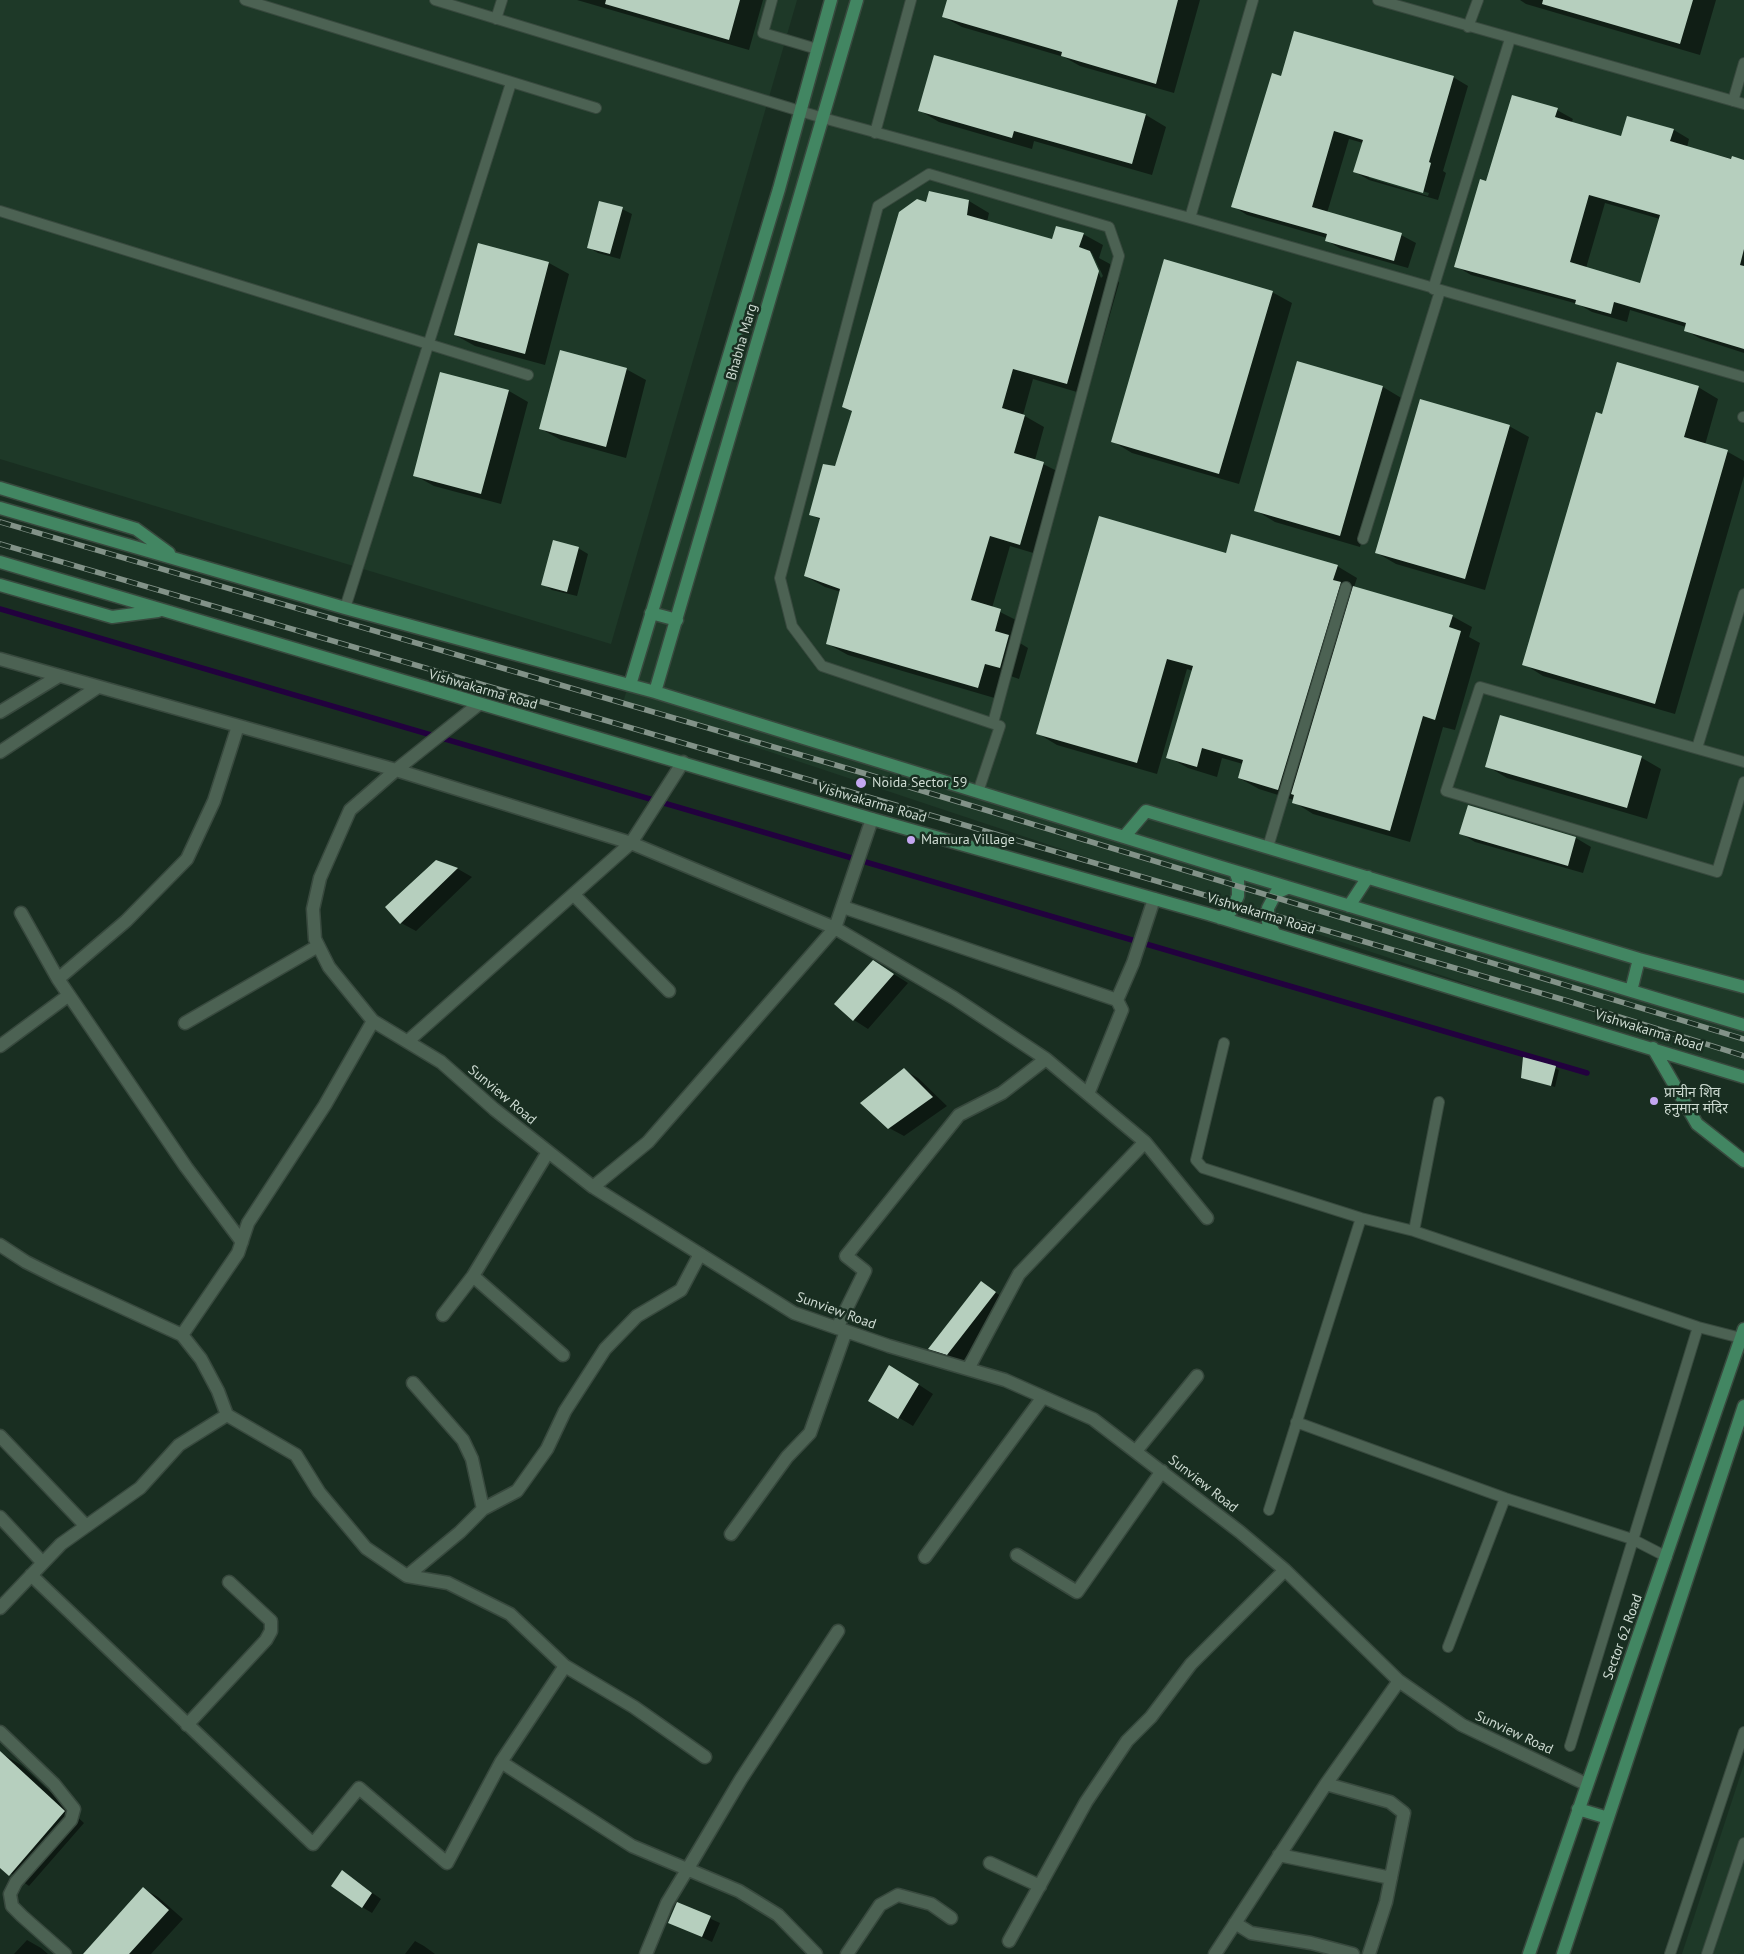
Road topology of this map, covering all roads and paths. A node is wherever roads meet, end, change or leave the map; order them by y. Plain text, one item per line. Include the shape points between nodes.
1 (245, 0) edge
2 (435, 0) edge
3 (502, 0) edge
4 (772, 0) edge
5 (831, 0) edge
6 (857, 0) edge
7 (911, 0) edge
8 (1253, 0) edge
9 (1378, 0) edge
10 (1478, 0) edge
11 (496, 19) junction
12 (1468, 27) junction
13 (1510, 39) junction
14 (817, 49) junction
15 (1744, 63) edge
16 (510, 83) junction
17 (1733, 101) junction
18 (1744, 104) edge
19 (596, 108) dead end
20 (799, 111) junction
21 (822, 118) junction
22 (875, 133) junction
23 (0, 211) edge
24 (1190, 218) junction
25 (1436, 290) junction
26 (427, 342) junction
27 (528, 375) dead end
28 (1744, 377) edge
29 (0, 488) edge
30 (0, 508) edge
31 (1363, 539) dead end
32 (177, 558) junction
33 (0, 562) edge
34 (0, 586) edge
35 (1346, 586) dead end
36 (1744, 594) edge
37 (345, 608) junction
38 (163, 610) junction
39 (651, 613) junction
40 (677, 620) junction
41 (0, 659) edge
42 (58, 676) junction
43 (630, 685) junction
44 (98, 687) junction
45 (655, 692) junction
46 (479, 704) junction
47 (0, 712) edge
48 (993, 723) junction
49 (238, 726) junction
50 (1697, 748) junction
51 (0, 752) edge
52 (683, 762) junction
53 (1744, 762) edge
54 (396, 770) junction
55 (1744, 782) edge
56 (978, 792) junction
57 (872, 819) junction
58 (1124, 838) junction
59 (631, 843) junction
60 (1268, 847) junction
61 (1235, 872) junction
62 (1368, 877) junction
63 (1287, 888) junction
64 (574, 895) junction
65 (1154, 899) junction
66 (1350, 906) junction
67 (843, 907) junction
68 (21, 913) dead end
69 (1220, 918) junction
70 (835, 928) junction
71 (1275, 934) junction
72 (318, 946) junction
73 (1639, 959) junction
74 (58, 979) junction
75 (1744, 987) edge
76 (1631, 990) junction
77 (669, 991) dead end
78 (69, 995) junction
79 (1117, 1000) junction
80 (373, 1021) junction
81 (185, 1023) dead end
82 (1744, 1024) edge
83 (408, 1042) junction
84 (1224, 1043) dead end
85 (0, 1046) edge
86 (1652, 1048) junction
87 (1046, 1059) junction
88 (1744, 1077) edge
89 (1088, 1094) junction
90 (1439, 1102) dead end
91 (1145, 1142) junction
92 (548, 1152) junction
93 (1744, 1161) edge
94 (593, 1187) junction
95 (1207, 1218) dead end
96 (1361, 1218) junction
97 (1414, 1231) junction
98 (242, 1242) junction
99 (0, 1245) edge
100 (700, 1254) junction
101 (473, 1276) junction
102 (443, 1315) dead end
103 (1698, 1327) junction
104 (842, 1330) junction
105 (1742, 1333) edge
106 (182, 1335) junction
107 (562, 1355) dead end
108 (968, 1369) junction
109 (1196, 1376) dead end
110 (413, 1383) dead end
111 (1044, 1397) junction
112 (1744, 1406) edge
113 (227, 1415) junction
114 (1296, 1422) junction
115 (0, 1436) edge
116 (1136, 1451) junction
117 (1162, 1471) junction
118 (1506, 1498) junction
119 (483, 1509) junction
120 (1269, 1510) dead end
121 (0, 1517) edge
122 (86, 1526) junction
123 (731, 1534) dead end
124 (1632, 1539) junction
125 (1017, 1554) dead end
126 (925, 1557) dead end
127 (1667, 1557) junction
128 (44, 1562) junction
129 (1285, 1570) junction
130 (31, 1575) junction
131 (407, 1576) junction
132 (229, 1582) dead end
133 (0, 1608) edge
134 (838, 1632) dead end
135 (1448, 1648) dead end
136 (565, 1666) junction
137 (1399, 1681) junction
138 (187, 1725) junction
139 (0, 1732) edge
140 (1744, 1732) edge
141 (1570, 1746) dead end
142 (705, 1757) dead end
143 (501, 1762) junction
144 (1326, 1784) junction
145 (1586, 1784) junction
146 (1578, 1809) junction
147 (1608, 1818) junction
148 (1744, 1843) edge
149 (1279, 1856) junction
150 (990, 1863) dead end
151 (686, 1870) junction
152 (1740, 1871) edge
153 (1390, 1878) junction
154 (1040, 1886) junction
155 (951, 1918) dead end
156 (1235, 1923) junction
157 (1010, 1941) dead end
158 (1310, 1949) edge
159 (64, 1954) edge
160 (646, 1954) edge
161 (816, 1954) edge
162 (847, 1954) edge
163 (1215, 1954) edge
164 (1353, 1954) edge
165 (1369, 1954) edge
166 (1529, 1954) edge
167 (1563, 1954) edge
168 (1670, 1954) edge
169 (1707, 1954) edge

1 - 16 lane
2 - 11 lane
3 - 11 lane
4 - 14 lane via 763,33
5 - 14 main road, Bhabha Marg
6 - 21 main road, Bhabha Marg
7 - 22 lane
8 - 24 lane
9 - 12 lane
10 - 12 lane
11 - 20 lane
12 - 13 lane
13 - 17 lane
13 - 25 lane
14 - 20 main road, Bhabha Marg
15 - 17 lane
16 - 19 lane
16 - 26 lane
17 - 18 lane
20 - 21 lane
20 - 39 main road, Bhabha Marg via 779,189
21 - 22 lane
21 - 40 main road, Bhabha Marg
22 - 24 lane
23 - 26 lane
24 - 25 lane
25 - 28 lane
25 - 31 lane
26 - 27 lane
26 - 37 lane
29 - 32 main road via 136,529
30 - 32 main road
32 - 37 main road
33 - 38 main road, Vishwakarma Road
34 - 38 main road via 112,617
35 - 60 lane
36 - 50 lane
37 - 43 main road
38 - 46 main road, Vishwakarma Road
39 - 40 main road
39 - 43 main road, Bhabha Marg
40 - 45 main road, Bhabha Marg
41 - 42 street
42 - 44 street
42 - 47 street
43 - 45 main road
44 - 49 street
44 - 51 street
45 - 56 main road
46 - 52 main road, Vishwakarma Road
46 - 54 street, Sunview Road
48 - 48 lane via 822,666 792,626 780,578 878,206 929,174 1110,227 1119,256
48 - 56 lane via 1000,726
49 - 54 street
49 - 74 street via 214,800 187,859 126,922
50 - 53 lane
50 - 55 lane via 1480,687 1446,790 1717,872
52 - 57 main road, Vishwakarma Road
52 - 59 street
54 - 59 street
54 - 72 street, Sunview Road via 350,810 346,819 320,878 313,909
56 - 58 main road
57 - 65 main road, Vishwakarma Road
57 - 67 street
58 - 60 main road via 1146,811
58 - 61 main road
59 - 64 street
59 - 70 street
60 - 62 main road
61 - 63 main road
61 - 69 main road via 1238,896 1231,911
62 - 66 main road
62 - 73 main road
63 - 66 main road
63 - 71 main road via 1276,893 1268,908 1268,922
64 - 77 street
64 - 83 street
65 - 69 main road, Vishwakarma Road
65 - 79 street
66 - 76 main road
67 - 70 street
67 - 79 street
68 - 74 street
69 - 71 main road, Vishwakarma Road
70 - 87 street via 954,998
70 - 94 street via 648,1142
71 - 86 main road, Vishwakarma Road
72 - 80 street, Sunview Road via 329,967
72 - 81 street
73 - 75 main road
73 - 76 main road
74 - 78 street
76 - 82 main road
78 - 85 street
78 - 98 street via 186,1167
79 - 89 street via 1122,1010
80 - 83 street, Sunview Road
80 - 98 street via 325,1106 248,1223
83 - 92 street, Sunview Road via 441,1062
84 - 96 lane via 1196,1160 1198,1164
86 - 88 main road, Vishwakarma Road
86 - 93 main road via 1697,1124
87 - 89 street
87 - 104 street via 1002,1093 959,1115 846,1256 864,1271
89 - 91 street
90 - 97 lane
91 - 95 street
91 - 108 street via 1019,1274
92 - 94 street, Sunview Road
92 - 101 street
94 - 100 street, Sunview Road
96 - 97 lane
96 - 114 lane
97 - 103 lane
98 - 106 street via 238,1253
99 - 106 street via 60,1279
100 - 104 street, Sunview Road via 794,1313
100 - 119 street via 681,1290 637,1316 605,1348 565,1411 547,1449 517,1491
101 - 102 street
101 - 107 street
103 - 105 lane
103 - 124 lane
104 - 108 street, Sunview Road
104 - 123 street via 810,1433 787,1456
105 - 127 main road, Sector 62 Road
106 - 113 street via 201,1359
108 - 111 street, Sunview Road
109 - 116 street
110 - 119 street via 463,1440 472,1459
111 - 116 street, Sunview Road via 1093,1419
111 - 126 street
112 - 147 main road
113 - 122 street via 179,1446 140,1488
113 - 131 street via 296,1455 319,1492 366,1548
114 - 118 lane
114 - 120 lane
115 - 122 street
116 - 117 street, Sunview Road
117 - 125 street via 1077,1592
117 - 129 street, Sunview Road
118 - 124 lane
118 - 135 lane
119 - 131 street
121 - 128 street
122 - 128 street via 61,1544
124 - 127 lane
124 - 141 lane
127 - 145 main road, Sector 62 Road
128 - 130 street
129 - 137 street, Sunview Road
129 - 154 street via 1191,1664 1152,1717 1127,1741 1086,1802
130 - 133 street
130 - 138 street
131 - 136 street via 448,1583 510,1614
132 - 138 street via 271,1621 271,1631
134 - 151 street
136 - 142 street via 634,1707
136 - 143 street
137 - 144 street
137 - 145 street, Sunview Road via 1462,1725
138 - 143 street via 313,1844 359,1788 447,1863
139 - 159 street via 54,1784 74,1809 71,1820 16,1882 10,1894 12,1906
140 - 168 lane
143 - 151 street via 632,1846
144 - 149 street
144 - 153 street via 1390,1802 1404,1812
145 - 146 main road, Sector 62 Road
146 - 147 main road
146 - 166 main road, Sector 62 Road
147 - 167 main road
148 - 152 lane
149 - 153 street
149 - 156 street
150 - 154 street
151 - 160 street via 667,1903
151 - 161 street via 739,1891 778,1915
152 - 169 lane
153 - 165 street via 1386,1902
154 - 157 street
155 - 162 street via 931,1904 898,1895 880,1905
156 - 158 street via 1251,1933
156 - 163 street
158 - 164 street

